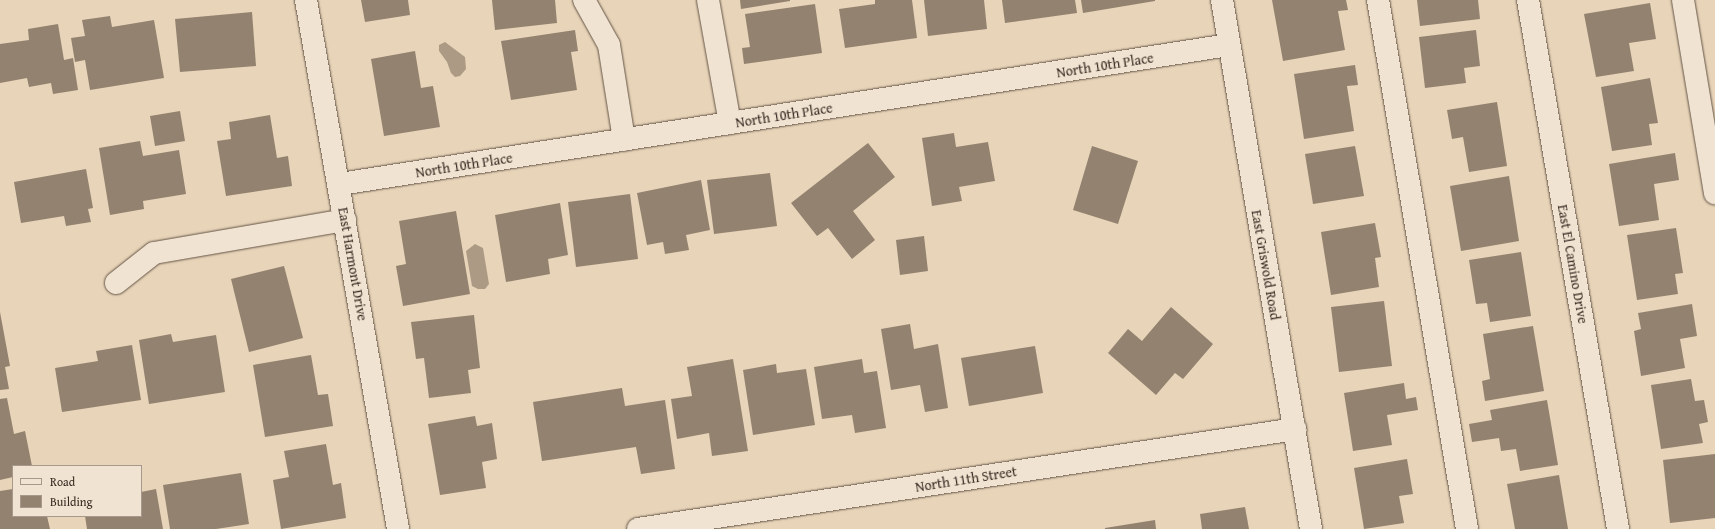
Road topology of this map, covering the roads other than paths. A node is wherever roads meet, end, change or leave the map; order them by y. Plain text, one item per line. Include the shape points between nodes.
1 (306, 0) edge
2 (584, 0) edge
3 (708, 0) edge
4 (1222, 0) edge
5 (1378, 0) edge
6 (1528, 0) edge
7 (1683, 0) edge
8 (1230, 46) junction
9 (730, 123) junction
10 (624, 140) junction
11 (340, 184) junction
12 (1715, 193) edge
13 (345, 220) junction
14 (116, 283) dead end
15 (1295, 429) junction
16 (398, 529) edge
17 (638, 529) edge
18 (1311, 529) edge
19 (1467, 529) edge
20 (1618, 529) edge

1 - 11 street, East Harmont Drive
2 - 10 street via 609,45
3 - 9 street
4 - 8 street, East Griswold Road
5 - 19 street
6 - 20 street, East El Camino Drive
7 - 12 street
8 - 9 street, North 10th Place
8 - 15 street, East Griswold Road
9 - 10 street, North 10th Place
10 - 11 street, North 10th Place
11 - 13 street, East Harmont Drive
13 - 14 street via 154,254
13 - 16 street, East Harmont Drive
15 - 17 street, North 11th Street
15 - 18 street, East Griswold Road

